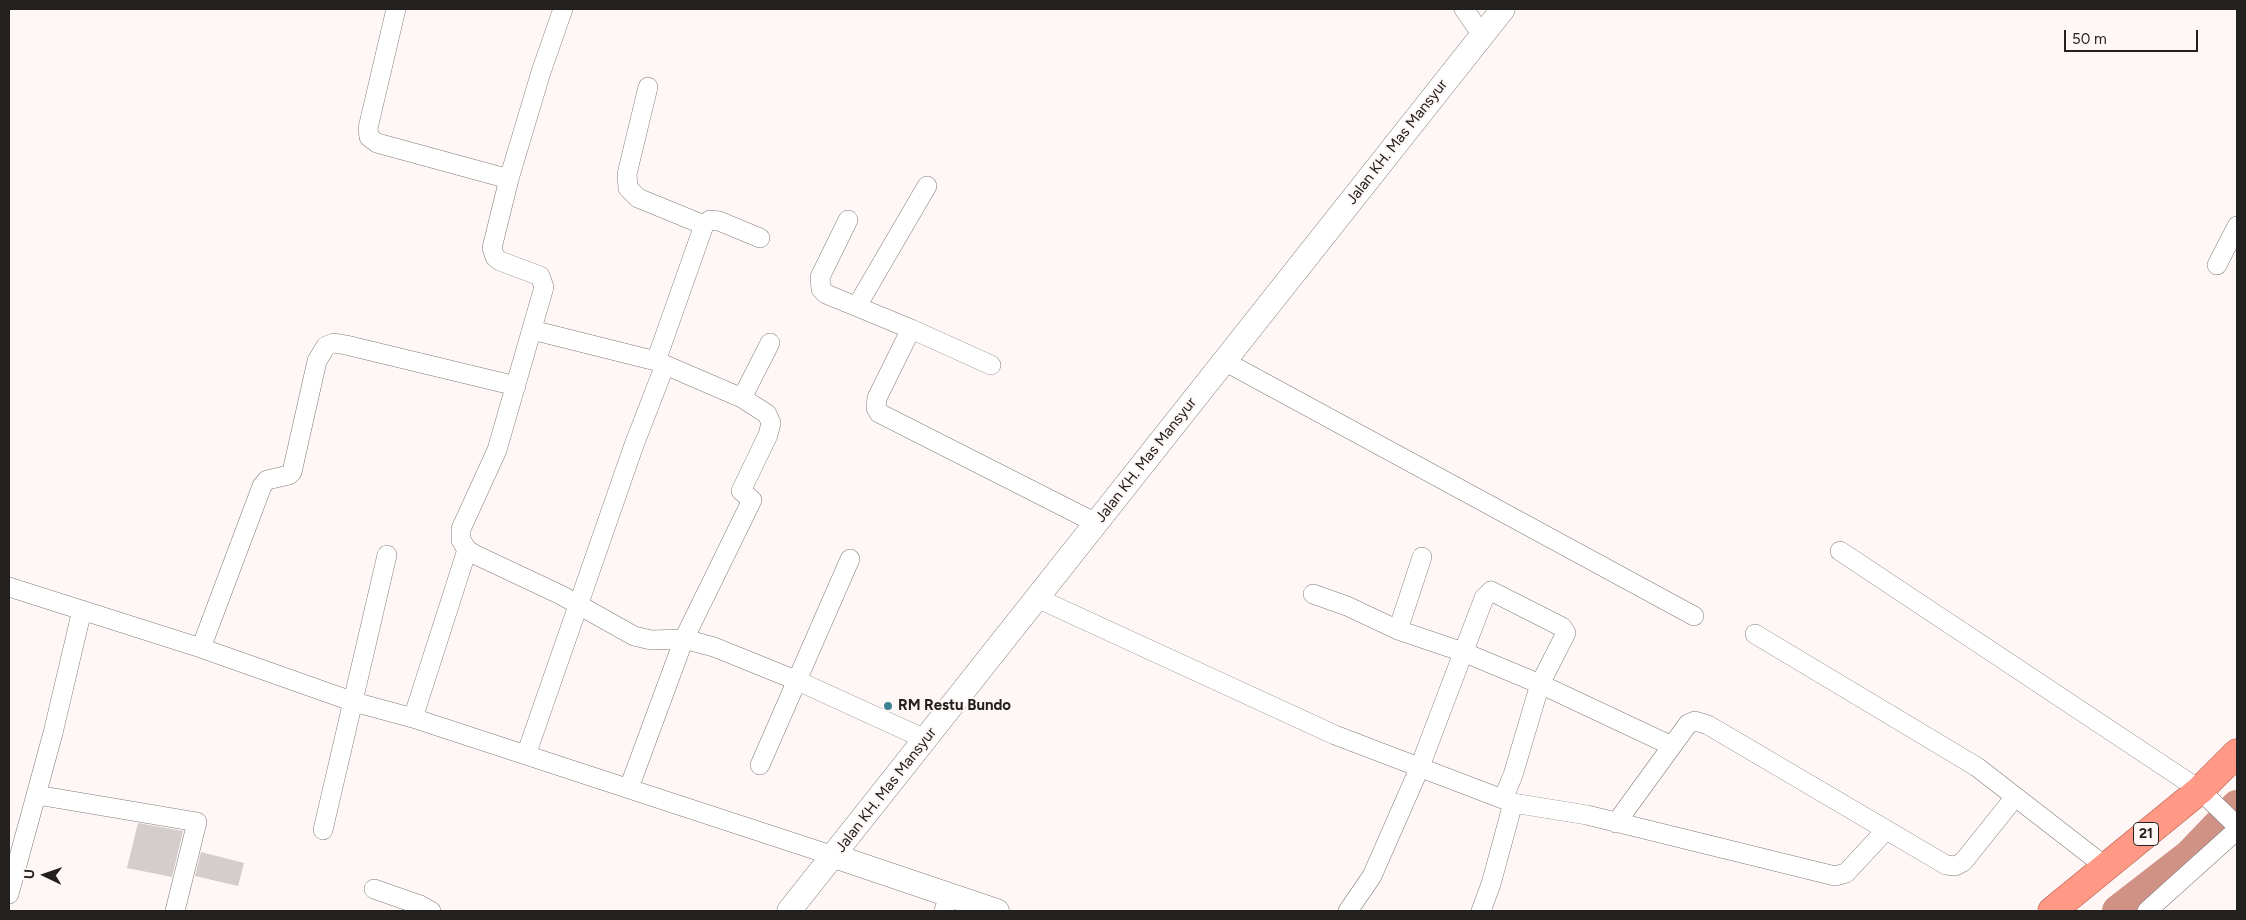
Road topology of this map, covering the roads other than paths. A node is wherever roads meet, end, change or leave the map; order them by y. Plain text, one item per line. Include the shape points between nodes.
1 (396, 9) edge
2 (563, 9) edge
3 (1464, 9) edge
4 (1503, 9) edge
5 (1482, 35) junction
6 (648, 87) dead end
7 (509, 179) junction
8 (927, 186) dead end
9 (848, 220) dead end
10 (704, 225) junction
11 (2237, 226) edge
12 (760, 238) dead end
13 (2217, 265) dead end
14 (857, 306) junction
15 (910, 329) junction
16 (532, 330) junction
17 (770, 343) dead end
18 (1224, 361) junction
19 (661, 363) junction
20 (991, 365) dead end
21 (516, 386) junction
22 (742, 398) junction
23 (1096, 523) junction
24 (467, 550) junction
25 (1840, 551) dead end
26 (387, 555) dead end
27 (1422, 557) dead end
28 (850, 559) dead end
29 (9, 587) edge
30 (1313, 594) dead end
31 (1037, 598) junction
32 (579, 605) junction
33 (82, 610) junction
34 (1694, 616) dead end
35 (1398, 630) junction
36 (1754, 634) dead end
37 (684, 639) junction
38 (201, 648) junction
39 (1464, 652) junction
40 (798, 681) junction
41 (1540, 684) junction
42 (354, 702) junction
43 (413, 718) junction
44 (925, 739) junction
45 (1672, 746) junction
46 (2237, 753) edge
47 (526, 755) junction
48 (760, 765) dead end
49 (1419, 769) junction
50 (629, 788) junction
51 (37, 795) junction
52 (2015, 797) junction
53 (2208, 797) junction
54 (1508, 801) junction
55 (1616, 823) junction
56 (2235, 825) edge
57 (323, 830) dead end
58 (1886, 830) junction
59 (834, 856) junction
60 (2106, 867) junction
61 (374, 889) dead end
62 (9, 894) edge
63 (946, 903) edge
64 (423, 909) edge
65 (175, 911) edge
66 (789, 911) edge
67 (997, 911) edge
68 (1348, 911) edge
69 (1481, 911) edge
70 (2052, 911) edge
71 (2147, 911) edge

1 - 7 street via 368,128 369,137 377,143
2 - 7 street
3 - 5 street
4 - 5 street, Jalan KH. Mas Mansyur
5 - 18 street, Jalan KH. Mas Mansyur
6 - 10 street via 627,174 628,188 638,198
7 - 16 street via 492,248 500,261 542,279 544,287
8 - 14 street
9 - 14 street via 819,285 823,292
10 - 12 street via 716,220
10 - 19 street
11 - 13 street
14 - 15 street
15 - 20 street
15 - 23 street via 877,398 879,413
16 - 19 street
16 - 21 street
17 - 22 street
18 - 23 street, Jalan KH. Mas Mansyur
18 - 34 street
19 - 22 street
19 - 32 street
21 - 24 street via 497,450 461,529 461,540
21 - 38 street via 346,344 326,346 317,361 292,472 267,480 262,486
22 - 37 street via 767,414 770,427 742,492 752,500
23 - 31 street, Jalan KH. Mas Mansyur
24 - 32 street
24 - 43 street
25 - 53 street
26 - 42 street
27 - 35 street
28 - 40 street
29 - 33 street
30 - 35 street
31 - 44 street, Jalan KH. Mas Mansyur
31 - 49 street via 1335,735
32 - 37 street via 642,639
32 - 47 street
33 - 38 street
33 - 51 street
35 - 39 street
36 - 52 street via 1977,767
37 - 40 street via 714,647
37 - 50 street
38 - 42 street
39 - 41 street
39 - 41 street via 1486,593 1497,593 1565,630 1565,637
39 - 49 street
40 - 44 street
40 - 48 street
41 - 45 street
41 - 54 street
42 - 43 street
42 - 57 street
43 - 47 street
44 - 59 street, Jalan KH. Mas Mansyur
45 - 55 street
45 - 58 street via 1688,724 1702,722
46 - 53 highway, 21
47 - 50 street
49 - 54 street
49 - 68 street via 1372,876
50 - 59 street
51 - 62 street
51 - 65 street via 197,822
52 - 58 street via 1963,862 1955,866 1946,865
52 - 60 street
53 - 56 street
53 - 60 highway, 21
54 - 55 street
54 - 69 street via 1491,884
55 - 58 street via 1835,876 1846,873
56 - 71 street
59 - 63 street
59 - 66 street, Jalan KH. Mas Mansyur
60 - 70 highway, 21
61 - 64 street
63 - 67 street

